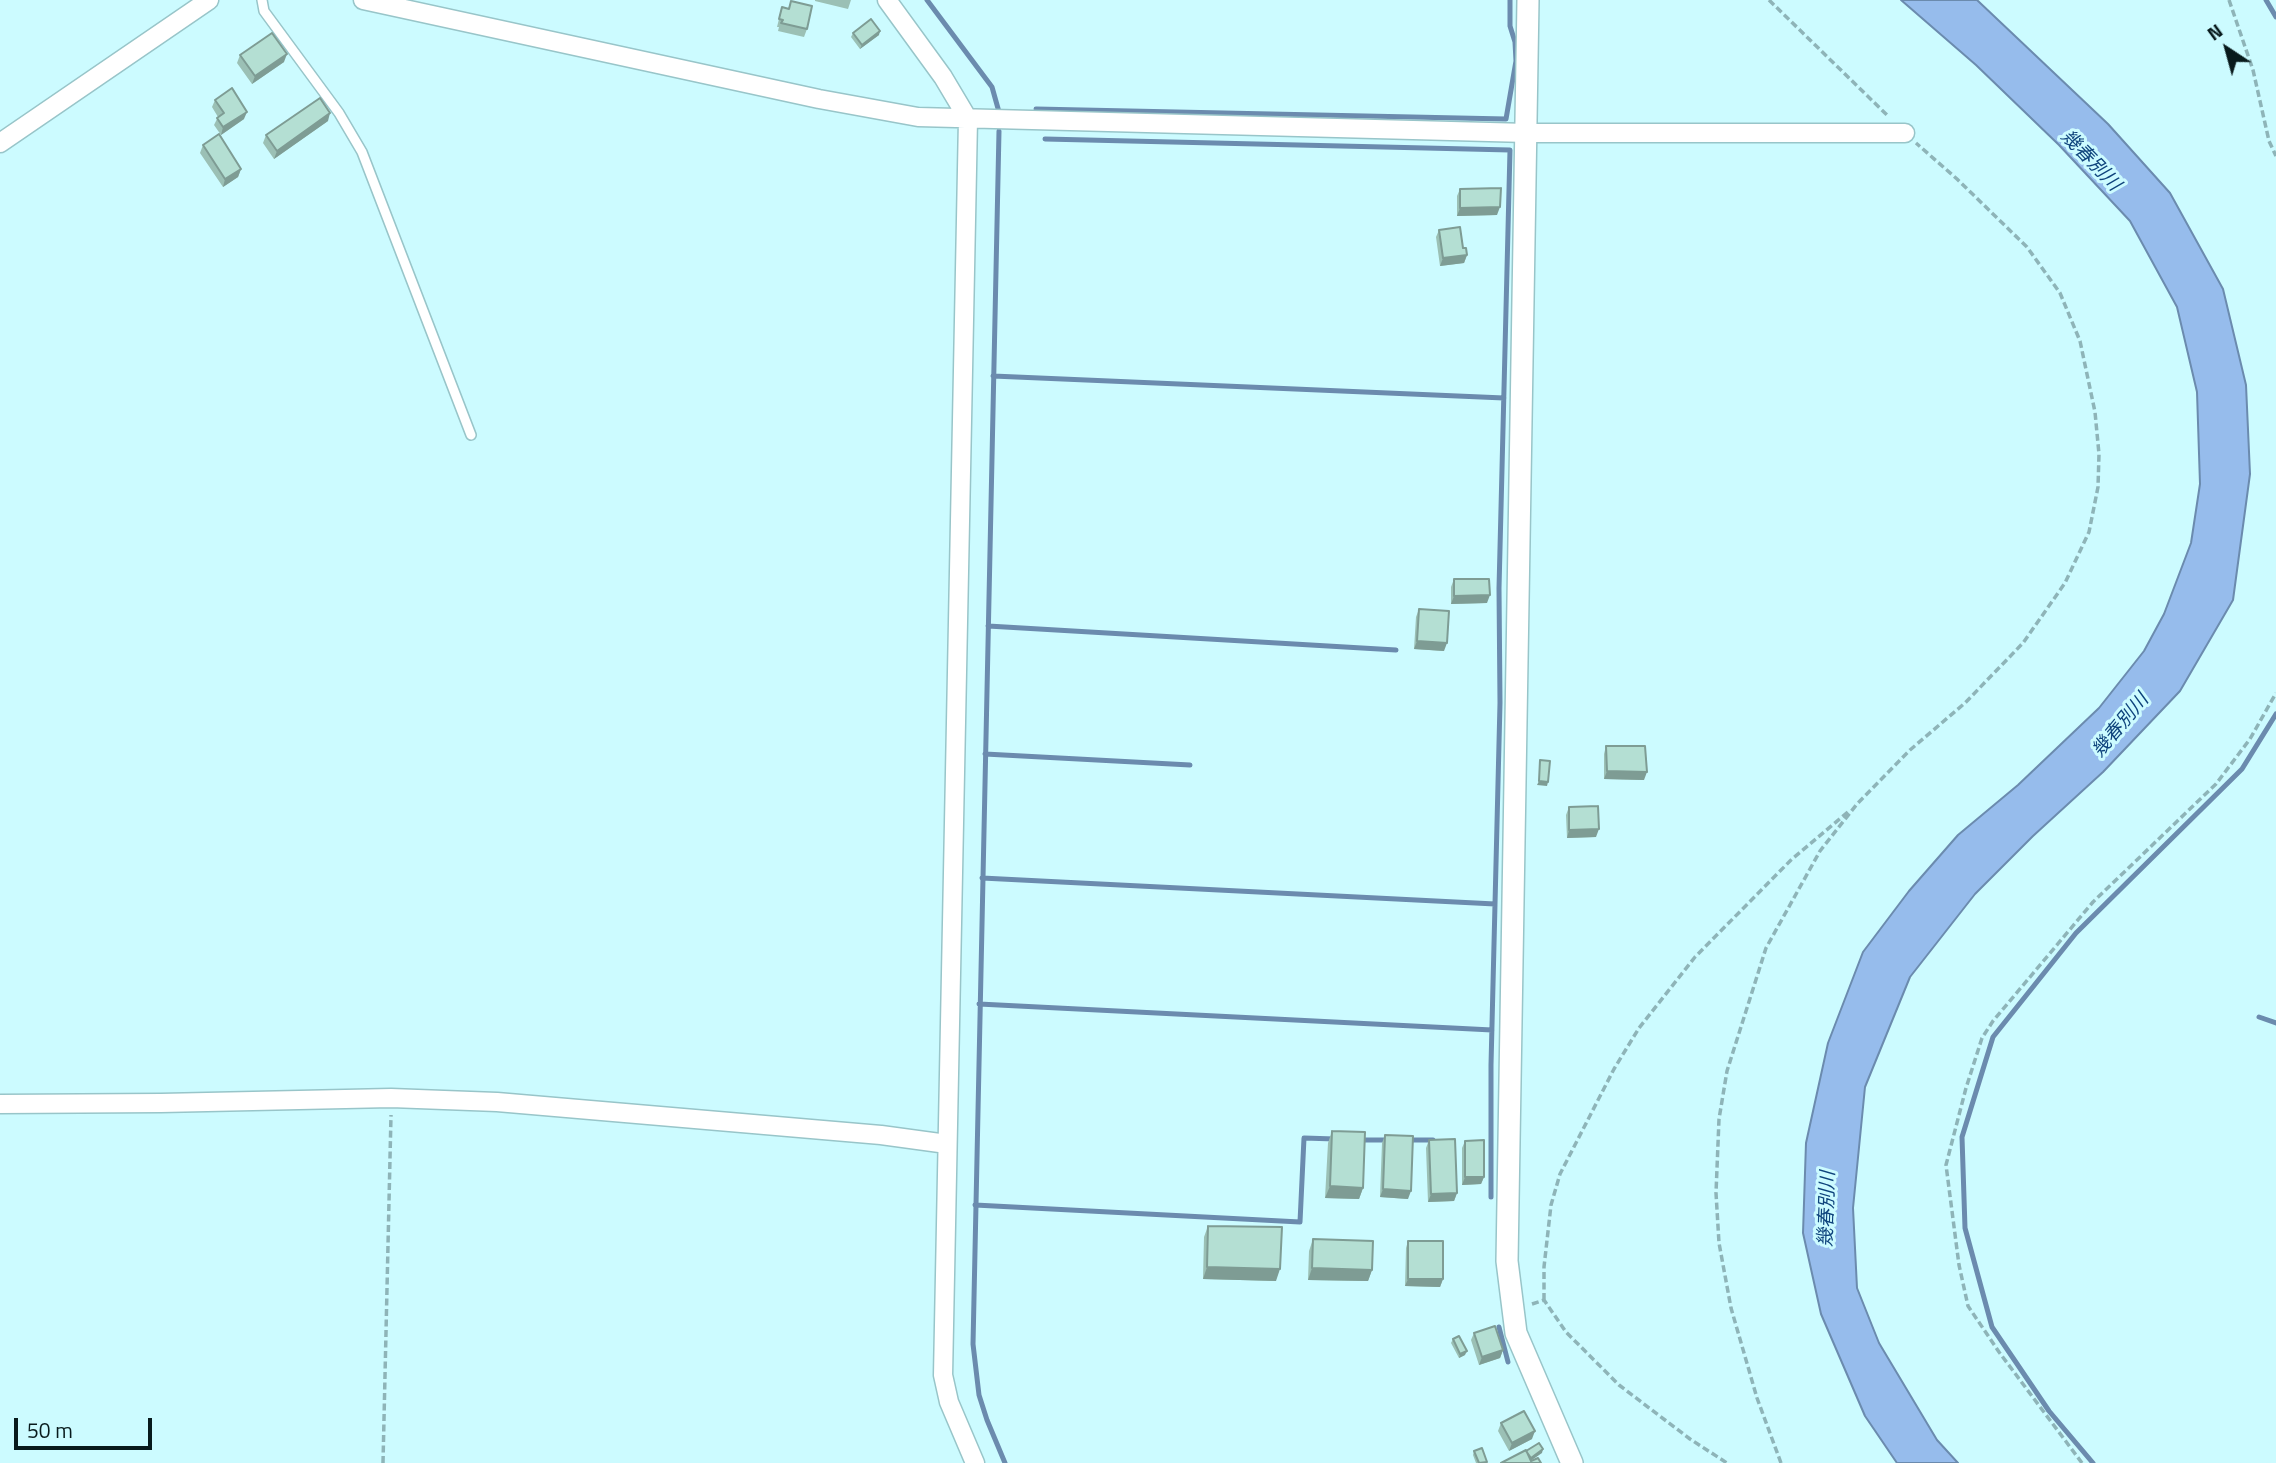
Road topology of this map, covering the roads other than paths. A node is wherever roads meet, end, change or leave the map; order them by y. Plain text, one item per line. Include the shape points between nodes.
1 (209, 0) edge
2 (262, 0) edge
3 (363, 0) edge
4 (887, 0) edge
5 (1528, 0) edge
6 (968, 119) junction
7 (1527, 133) junction
8 (1905, 133) road end
9 (0, 143) edge
10 (471, 435) dead end
11 (0, 1104) edge
12 (947, 1144) junction
13 (975, 1463) edge
14 (1572, 1463) edge

1 - 9 street
2 - 10 lane via 264,11 362,152
3 - 6 street via 819,99 918,117
4 - 6 street
5 - 7 street
6 - 7 street
6 - 12 street
7 - 8 street
7 - 14 street via 1507,1261 1516,1333
11 - 12 street via 391,1098 510,1103
12 - 13 street via 943,1375 949,1402

